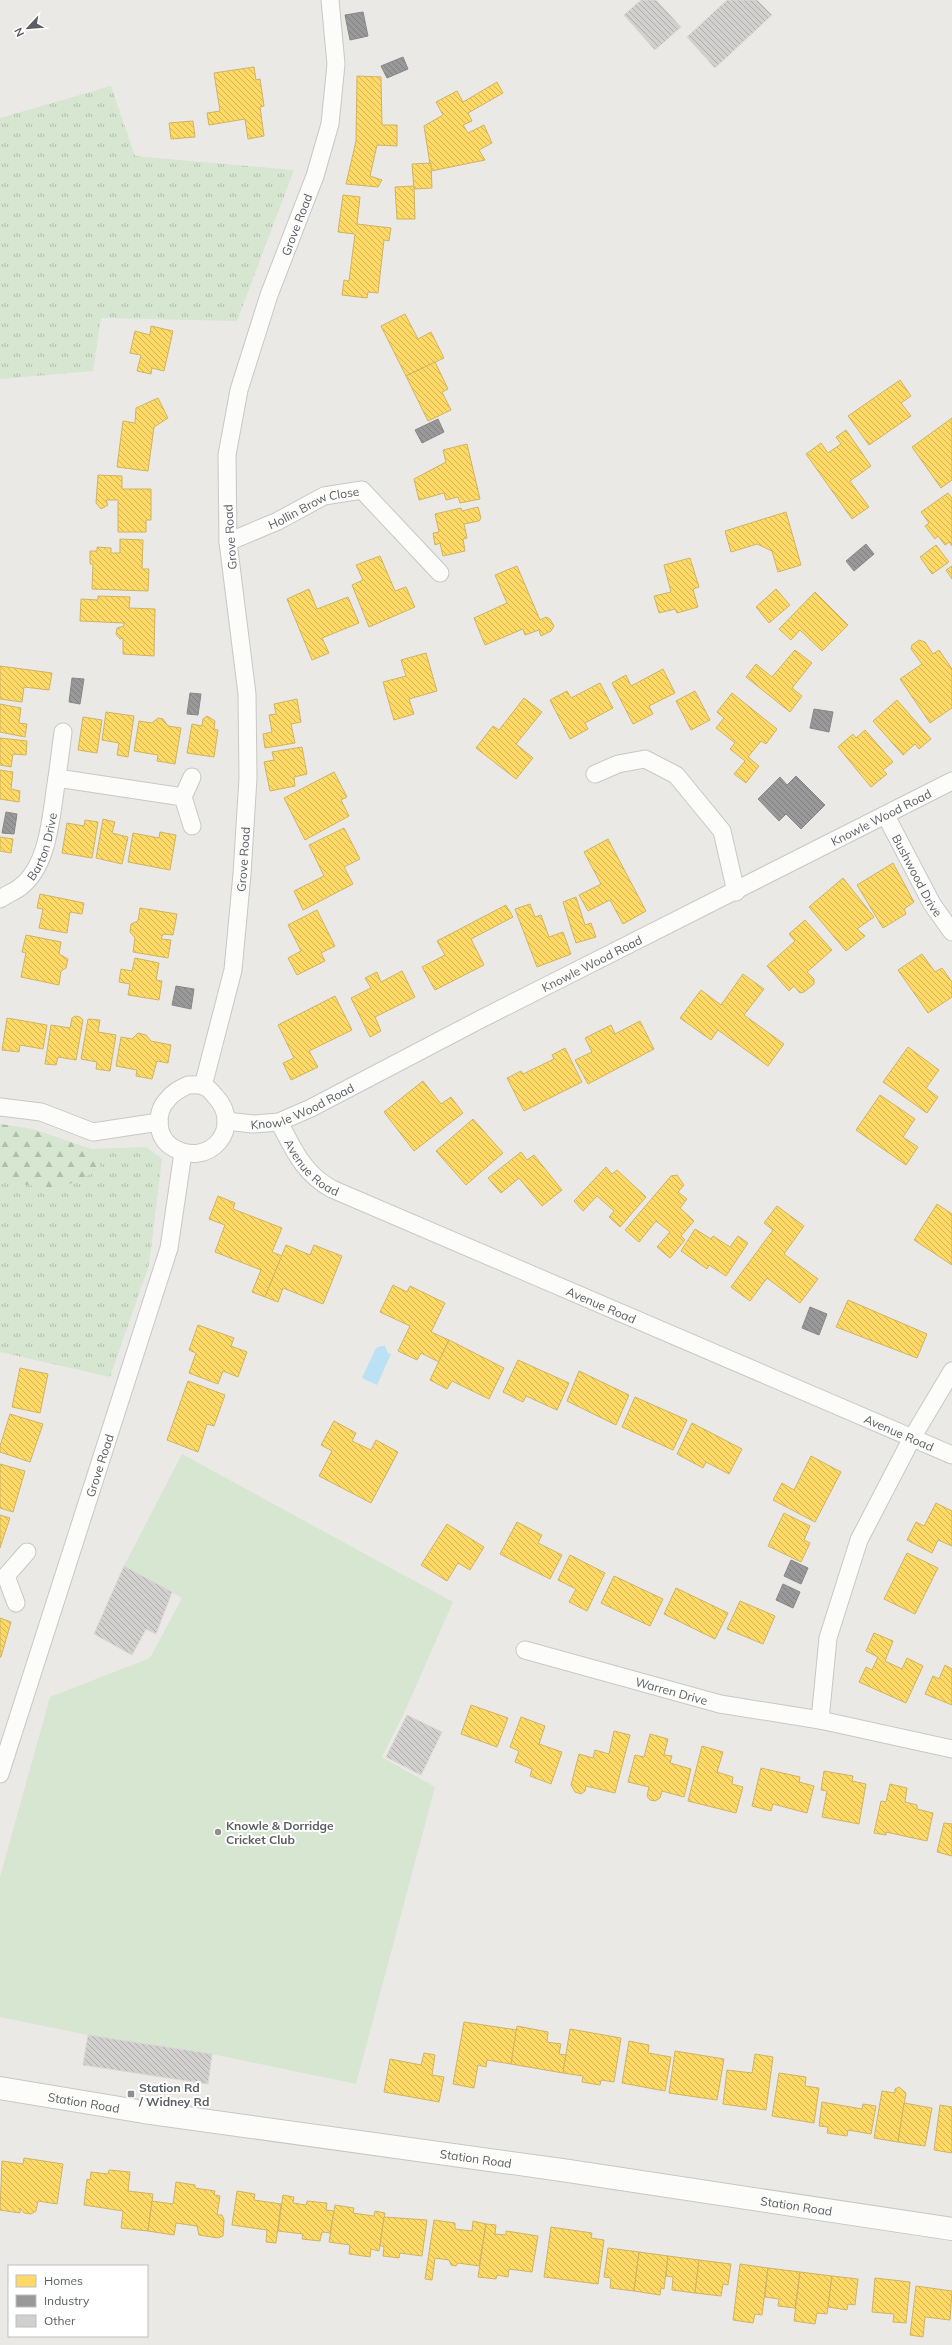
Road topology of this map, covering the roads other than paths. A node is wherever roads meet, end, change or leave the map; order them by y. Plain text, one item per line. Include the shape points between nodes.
1 (330, 0) edge
2 (228, 542) junction
3 (440, 573) dead end
4 (63, 732) dead end
5 (595, 774) dead end
6 (192, 777) dead end
7 (57, 778) junction
8 (952, 781) edge
9 (183, 797) junction
10 (886, 816) junction
11 (192, 826) dead end
12 (736, 892) junction
13 (0, 899) edge
14 (952, 932) edge
15 (203, 1086) junction
16 (0, 1107) edge
17 (226, 1121) junction
18 (158, 1122) junction
19 (279, 1122) junction
20 (183, 1153) junction
21 (952, 1371) edge
22 (912, 1438) junction
23 (952, 1455) edge
24 (27, 1552) dead end
25 (3, 1575) edge
26 (16, 1603) dead end
27 (525, 1650) dead end
28 (820, 1720) junction
29 (952, 1749) edge
30 (0, 1774) edge
31 (0, 2088) edge
32 (952, 2229) edge

1 - 2 street, Grove Road via 336,64 330,124 315,176 269,295 239,390 227,455
2 - 3 street, Hollin Brow Close via 278,521 324,496 362,490
2 - 15 street, Grove Road via 247,694 248,778 233,970
4 - 7 street, Barton Drive
5 - 12 street via 618,764 645,759 676,775 722,831
6 - 9 street
7 - 9 street
7 - 13 street, Barton Drive via 44,850 36,869 20,888
8 - 10 street, Knowle Wood Road
9 - 11 street
10 - 12 street, Knowle Wood Road
10 - 14 street, Bushwood Drive via 932,904
12 - 19 street, Knowle Wood Road
15 - 17 street via 223,1106
15 - 18 street via 188,1085 174,1093 166,1100
16 - 18 street via 42,1112 93,1132
17 - 19 street, Knowle Wood Road via 253,1124
17 - 20 street via 225,1131 215,1146 197,1154
18 - 20 street via 168,1144
19 - 22 street, Avenue Road via 306,1168 316,1180 332,1189
20 - 30 street, Grove Road via 169,1248
21 - 22 street
22 - 23 street, Avenue Road
22 - 28 street via 859,1540 828,1638
24 - 25 street
25 - 26 street
27 - 28 street, Warren Drive via 720,1704
28 - 29 street, Warren Drive
31 - 32 main road, Station Road via 144,2112 562,2170

